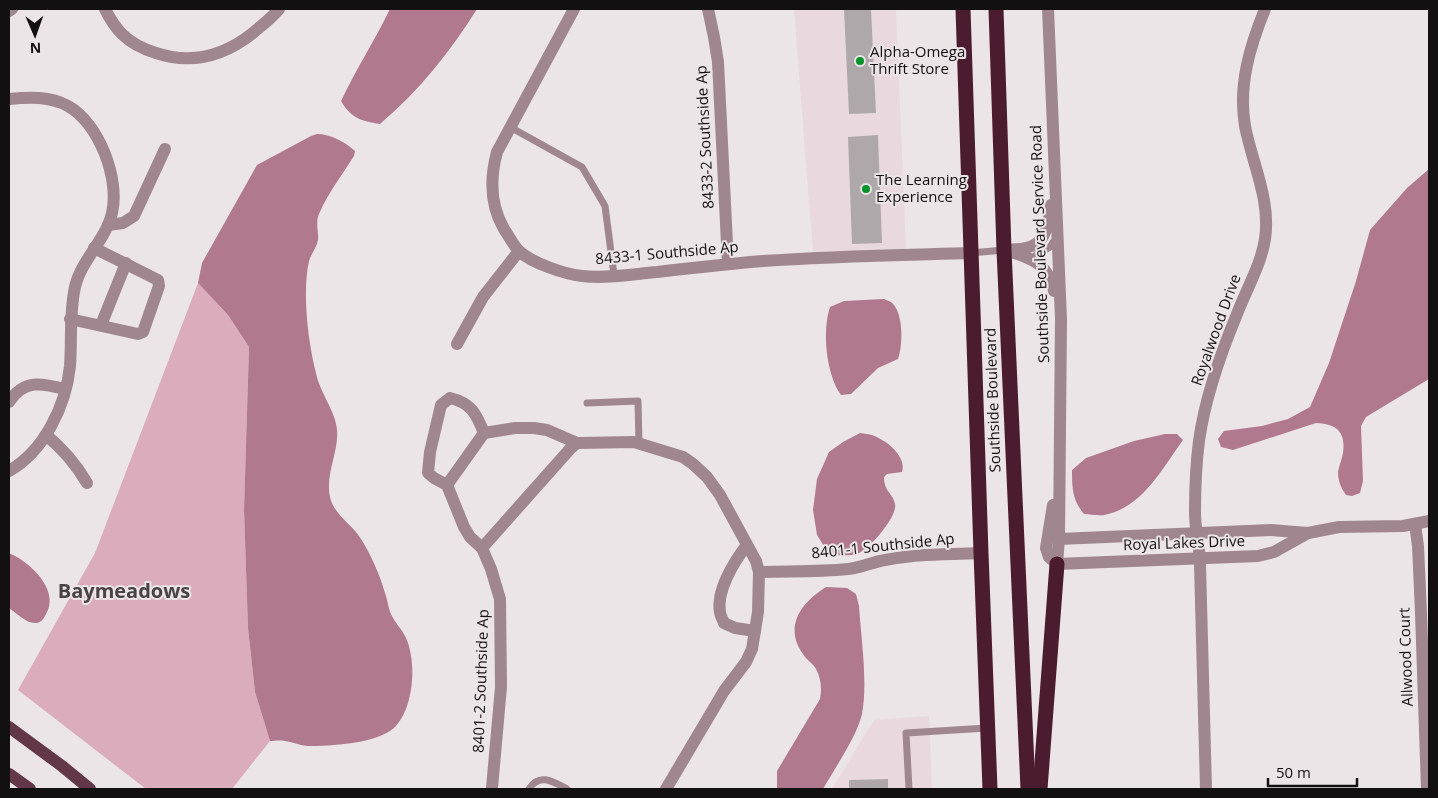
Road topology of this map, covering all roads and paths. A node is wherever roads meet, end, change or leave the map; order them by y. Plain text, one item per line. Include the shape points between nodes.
1 (12, 9) edge
2 (105, 9) edge
3 (279, 9) edge
4 (574, 9) edge
5 (708, 9) edge
6 (963, 9) edge
7 (996, 9) edge
8 (1048, 9) edge
9 (1265, 9) edge
10 (9, 11) edge
11 (9, 99) edge
12 (510, 127) junction
13 (165, 149) dead end
14 (1056, 178) junction
15 (108, 225) junction
16 (1058, 235) junction
17 (94, 248) junction
18 (1004, 250) junction
19 (519, 251) junction
20 (971, 253) junction
21 (1029, 259) junction
22 (126, 263) junction
23 (728, 264) junction
24 (614, 276) junction
25 (1061, 319) junction
26 (70, 320) junction
27 (101, 325) junction
28 (457, 344) dead end
29 (65, 389) junction
30 (9, 402) edge
31 (587, 403) dead end
32 (484, 433) junction
33 (46, 435) junction
34 (577, 444) junction
35 (640, 444) junction
36 (9, 471) edge
37 (1059, 478) junction
38 (87, 482) dead end
39 (448, 485) junction
40 (1429, 521) edge
41 (1415, 524) junction
42 (1197, 533) junction
43 (1308, 533) junction
44 (1059, 539) junction
45 (746, 546) junction
46 (482, 548) junction
47 (981, 553) junction
48 (1200, 558) junction
49 (1057, 564) junction
50 (760, 572) junction
51 (755, 631) junction
52 (9, 727) edge
53 (988, 728) junction
54 (9, 774) edge
55 (30, 789) edge
56 (90, 789) edge
57 (491, 789) edge
58 (529, 789) edge
59 (567, 789) edge
60 (666, 789) edge
61 (909, 789) edge
62 (990, 789) edge
63 (1028, 789) edge
64 (1040, 789) edge
65 (1206, 789) edge
66 (1427, 789) edge

1 - 10 street
2 - 3 street via 121,33 137,46 170,58 192,59 220,53 237,45
4 - 12 street
5 - 23 street, 8433-2 Southside Ap via 718,62
6 - 20 highway, Southside Boulevard
7 - 18 highway, Southside Boulevard
8 - 14 street, Southside Boulevard Service Road
9 - 42 street, Royalwood Drive via 1249,52 1243,101 1245,124 1265,206 1265,239 1213,379 1203,422 1197,471
11 - 15 street via 29,97 55,101 78,112 88,123 111,173 114,199
12 - 19 street via 497,152 492,188 500,220
12 - 24 lane via 582,167 605,206
13 - 15 street via 134,216 123,223
14 - 16 street, Southside Boulevard Service Road
14 - 18 street via 1049,223 1043,238 1032,246
15 - 17 street
16 - 21 lane via 1050,247
16 - 25 street, Southside Boulevard Service Road
17 - 22 street
17 - 26 street via 76,284
18 - 20 lane
18 - 21 street
18 - 63 highway, Southside Boulevard
19 - 24 street, 8433-1 Southside Ap via 569,274
19 - 28 street via 483,297
20 - 23 street, 8433-1 Southside Ap via 835,256
20 - 47 highway, Southside Boulevard
21 - 25 street via 1046,270 1051,278
22 - 27 street
22 - 27 street via 158,280 160,286 143,332 138,334
23 - 24 street, 8433-1 Southside Ap
25 - 37 street, Southside Boulevard Service Road
26 - 27 street
26 - 29 street via 70,365
29 - 30 street via 35,384 23,387
29 - 33 street
31 - 35 lane via 638,401
32 - 34 street via 534,428 555,432
32 - 39 street
32 - 39 street via 472,408 465,403 450,398 441,405 428,473
33 - 36 street
33 - 38 street via 72,460
34 - 35 street
34 - 46 street
35 - 45 street via 683,457 707,477
37 - 44 street, Southside Boulevard Service Road
37 - 49 street, Southside Boulevard Service Road via 1046,538 1049,557
39 - 46 street, 8401-2 Southside Ap via 464,528
40 - 41 street, Royal Lakes Drive
41 - 43 street, Royal Lakes Drive via 1339,527
41 - 66 street, Allwood Court
42 - 43 street, Royal Lakes Drive via 1271,530
42 - 44 street, Royal Lakes Drive
42 - 48 street, Royalwood Drive
43 - 48 street, Royal Lakes Drive via 1274,552 1258,556
44 - 49 street, Southside Boulevard Service Road
45 - 50 street
45 - 51 street via 732,564 720,598 720,612 724,623
46 - 57 street, 8401-2 Southside Ap via 500,599 501,687
47 - 50 street, 8401-1 Southside Ap via 883,560 847,569
47 - 53 highway, Southside Boulevard
48 - 49 street, Royal Lakes Drive
48 - 65 street, Royalwood Drive
49 - 64 highway
50 - 51 street
51 - 60 street via 746,662 724,691
52 - 56 main road
53 - 61 lane via 906,733
53 - 62 highway, Southside Boulevard
54 - 55 main road
58 - 59 lane via 532,784 545,779

